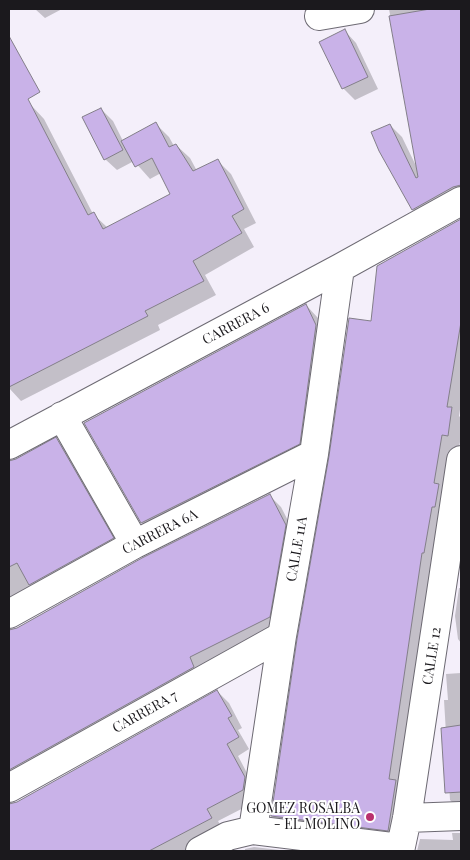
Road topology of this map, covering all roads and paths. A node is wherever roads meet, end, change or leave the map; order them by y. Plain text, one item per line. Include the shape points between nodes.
1 (360, 9) edge
2 (319, 16) dead end
3 (461, 201) edge
4 (340, 268) junction
5 (62, 416) junction
6 (9, 445) edge
7 (314, 454) junction
8 (461, 460) edge
9 (136, 544) junction
10 (9, 614) edge
11 (282, 636) junction
12 (9, 788) edge
13 (461, 816) edge
14 (407, 818) junction
15 (253, 830) junction
16 (400, 850) edge
17 (200, 851) edge

1 - 2 street
3 - 4 street, CARRERA 6
4 - 5 street, CARRERA 6
4 - 7 street, CALLE 11A
5 - 6 street, CARRERA 6
5 - 9 street
7 - 9 street, CARRERA 6A
7 - 11 street, CALLE 11A
8 - 14 street, CALLE 12
9 - 10 street, CARRERA 6A
11 - 12 street, CARRERA 7
11 - 15 street, CALLE 11A
13 - 14 street
14 - 16 street, CALLE 12
15 - 16 street
15 - 17 street via 228,836

